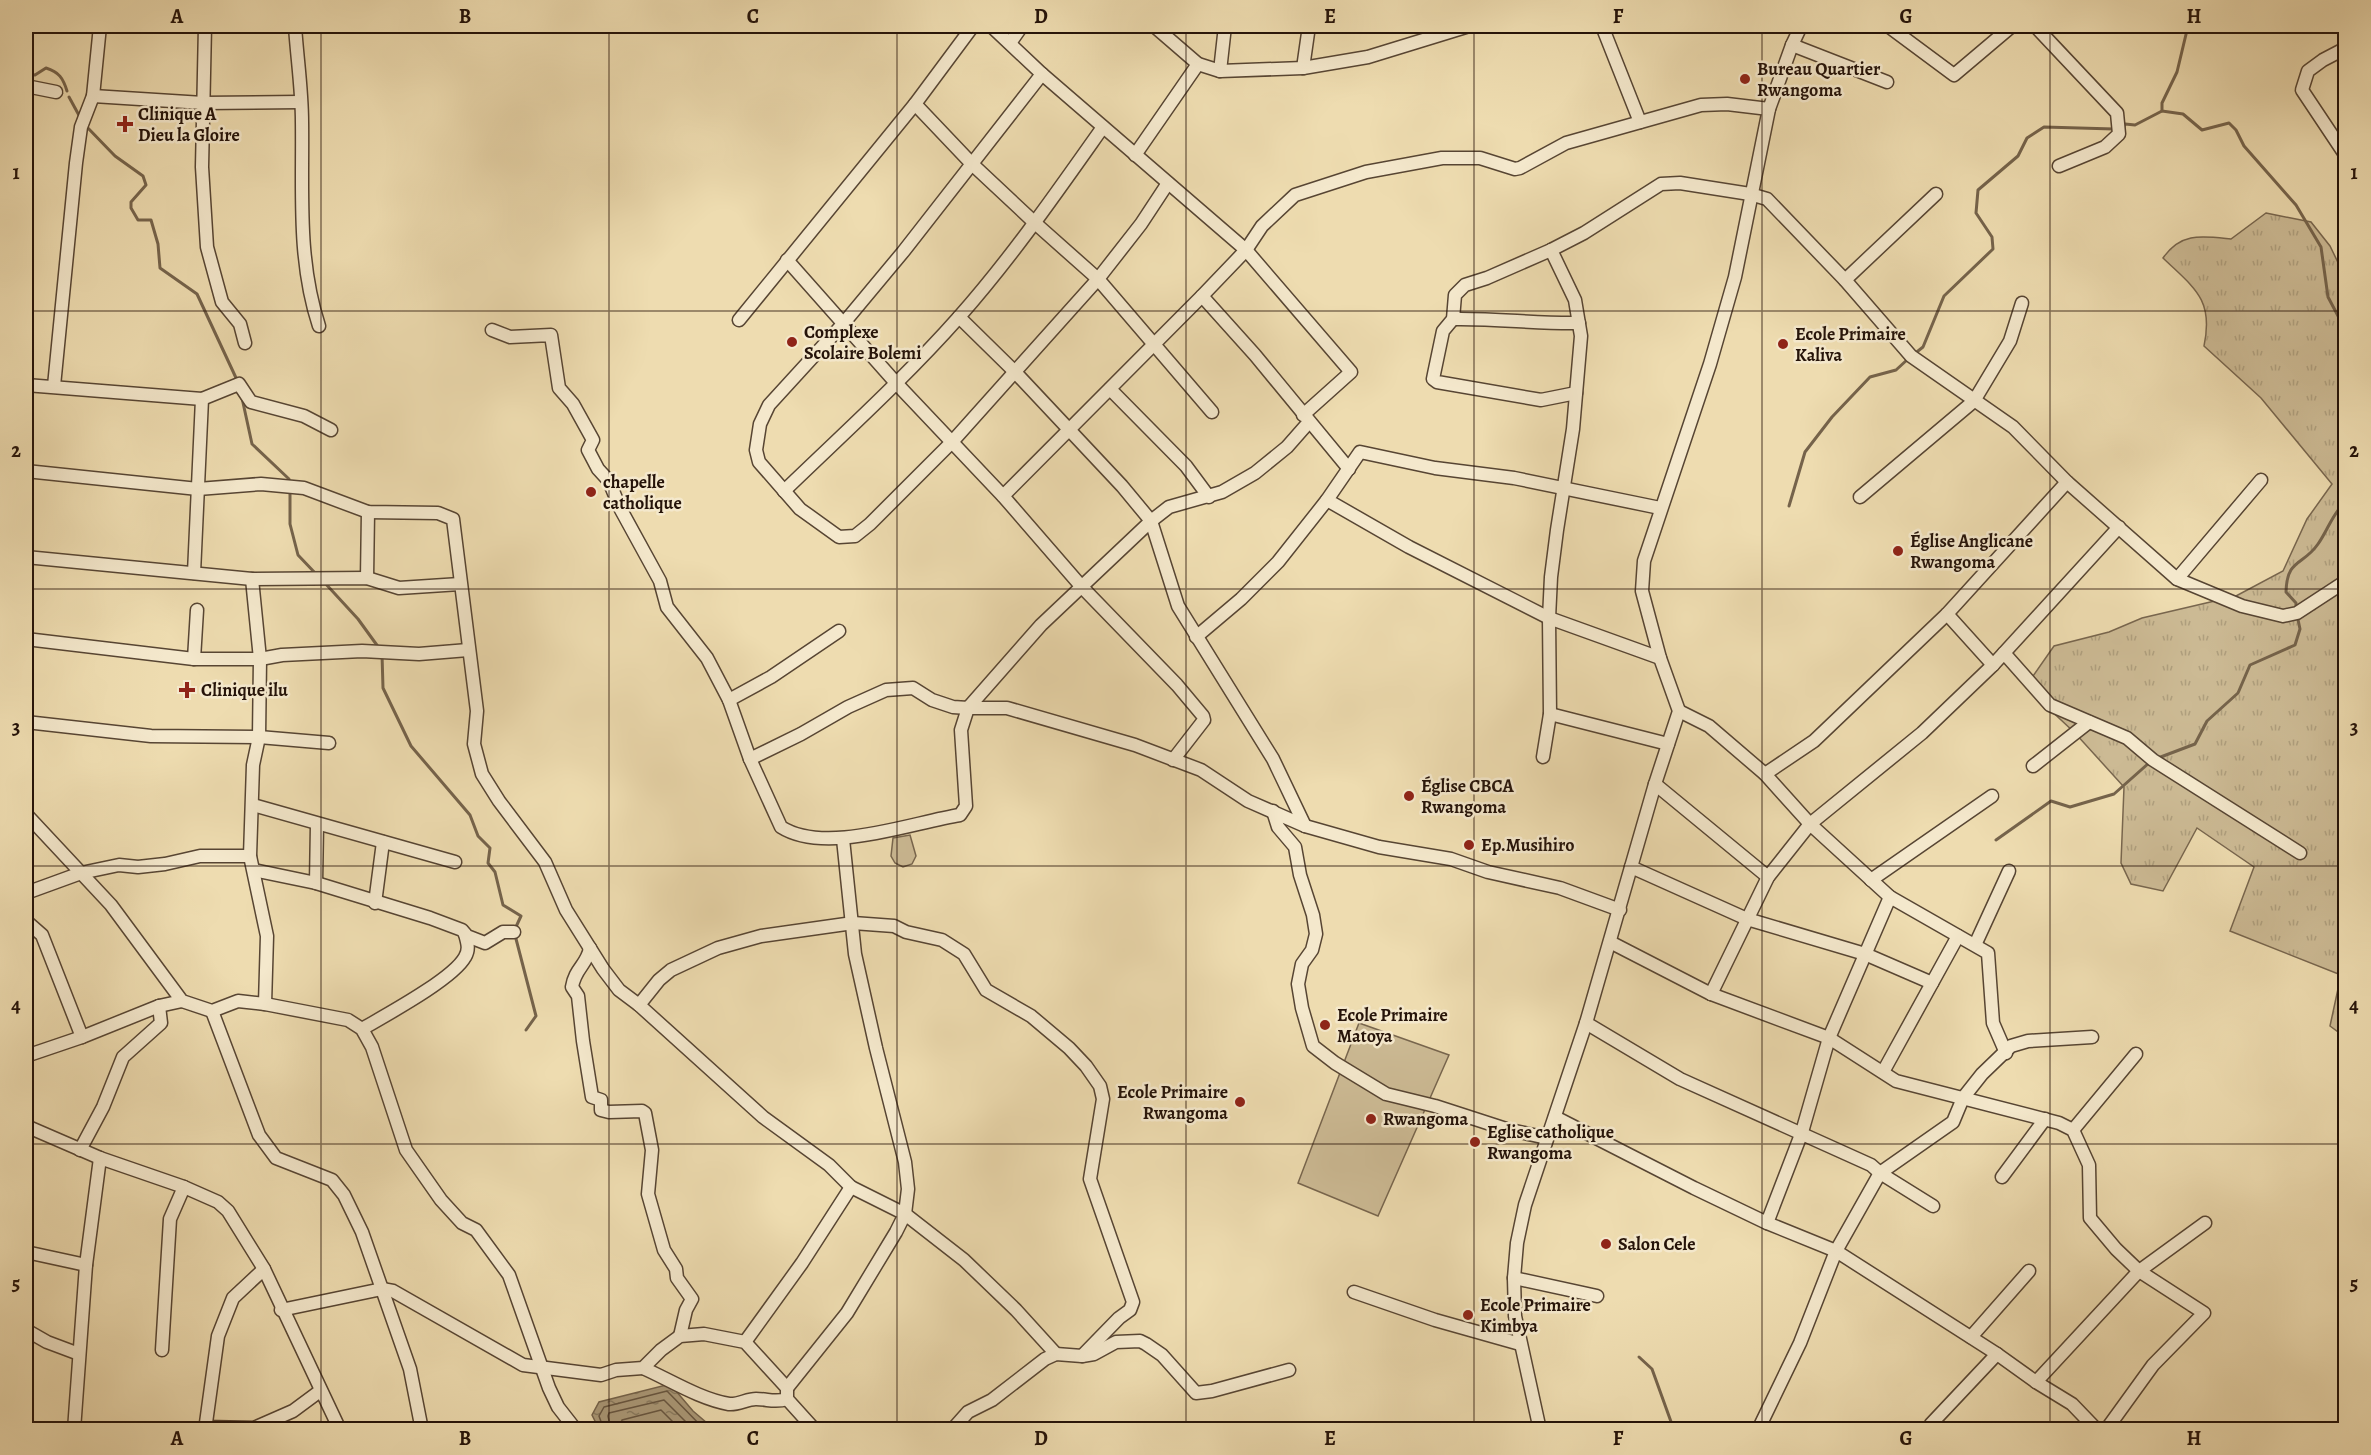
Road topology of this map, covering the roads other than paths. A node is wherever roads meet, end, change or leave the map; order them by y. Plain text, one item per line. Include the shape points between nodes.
1 (100, 26) edge
2 (205, 26) edge
3 (296, 26) edge
4 (973, 26) edge
5 (991, 26) edge
6 (1022, 26) edge
7 (1154, 26) edge
8 (1225, 26) edge
9 (1309, 26) edge
10 (1469, 26) edge
11 (1602, 26) edge
12 (1801, 26) edge
13 (1888, 26) edge
14 (2012, 26) edge
15 (2035, 26) edge
16 (1010, 43) junction
17 (1792, 45) junction
18 (2346, 48) edge
19 (1198, 64) junction
20 (1303, 68) junction
21 (1220, 71) junction
22 (1042, 74) junction
23 (1887, 82) dead end
24 (26, 86) edge
25 (56, 92) dead end
26 (93, 96) junction
27 (300, 102) junction
28 (203, 103) junction
29 (915, 104) junction
30 (1769, 110) junction
31 (1640, 122) junction
32 (1103, 127) junction
33 (1135, 155) junction
34 (2346, 156) edge
35 (972, 164) junction
36 (2059, 166) dead end
37 (1168, 183) junction
38 (1750, 194) junction
39 (1936, 194) dead end
40 (1035, 224) junction
41 (1245, 249) junction
42 (1551, 250) junction
43 (787, 260) junction
44 (1098, 279) junction
45 (1845, 280) junction
46 (1202, 296) junction
47 (2022, 303) dead end
48 (959, 317) junction
49 (739, 320) dead end
50 (1453, 320) junction
51 (1579, 322) junction
52 (843, 324) junction
53 (319, 326) dead end
54 (492, 330) dead end
55 (245, 343) dead end
56 (1152, 344) junction
57 (1015, 372) junction
58 (896, 383) junction
59 (26, 385) edge
60 (54, 386) junction
61 (1110, 389) junction
62 (1576, 393) junction
63 (202, 399) junction
64 (1974, 401) junction
65 (1212, 412) dead end
66 (1306, 418) junction
67 (331, 430) dead end
68 (1069, 431) junction
69 (952, 442) junction
70 (1348, 469) junction
71 (26, 471) edge
72 (2261, 480) dead end
73 (2067, 482) junction
74 (198, 489) junction
75 (1564, 489) junction
76 (784, 491) junction
77 (1003, 496) junction
78 (1209, 497) junction
79 (1860, 497) dead end
80 (1327, 500) junction
81 (1660, 508) junction
82 (368, 512) junction
83 (1151, 522) junction
84 (2119, 527) junction
85 (26, 557) edge
86 (194, 573) junction
87 (367, 578) junction
88 (252, 579) junction
89 (2177, 579) junction
90 (2346, 581) edge
91 (460, 584) junction
92 (1081, 586) junction
93 (197, 610) dead end
94 (1947, 614) junction
95 (1549, 618) junction
96 (839, 631) dead end
97 (1196, 637) junction
98 (26, 639) edge
99 (468, 650) junction
100 (2004, 653) junction
101 (1660, 658) junction
102 (194, 659) junction
103 (260, 659) junction
104 (1994, 665) junction
105 (729, 700) junction
106 (968, 708) junction
107 (1679, 711) junction
108 (1550, 714) junction
109 (26, 722) edge
110 (2089, 722) junction
111 (259, 737) junction
112 (328, 743) dead end
113 (1668, 744) junction
114 (1543, 757) dead end
115 (750, 759) junction
116 (1173, 760) junction
117 (2033, 766) dead end
118 (1765, 774) junction
119 (1655, 784) junction
120 (1992, 796) dead end
121 (253, 806) junction
122 (1273, 811) junction
123 (26, 814) edge
124 (1810, 824) junction
125 (317, 825) junction
126 (1305, 826) junction
127 (843, 839) junction
128 (383, 842) junction
129 (2300, 853) dead end
130 (250, 856) junction
131 (455, 862) dead end
132 (1630, 867) junction
133 (254, 870) junction
134 (2009, 871) dead end
135 (81, 873) junction
136 (1768, 877) junction
137 (1871, 880) junction
138 (316, 883) junction
139 (26, 893) edge
140 (1890, 897) junction
141 (375, 903) junction
142 (1620, 910) junction
143 (1747, 920) junction
144 (26, 921) edge
145 (853, 923) junction
146 (514, 932) dead end
147 (465, 934) junction
148 (1958, 936) junction
149 (1610, 942) junction
150 (1975, 945) junction
151 (590, 948) junction
152 (1865, 954) junction
153 (1932, 983) junction
154 (1711, 994) junction
155 (182, 1001) junction
156 (266, 1004) junction
157 (639, 1005) junction
158 (159, 1006) junction
159 (212, 1011) junction
160 (1586, 1023) junction
161 (362, 1029) junction
162 (82, 1037) junction
163 (2092, 1037) dead end
164 (1829, 1038) junction
165 (2006, 1053) junction
166 (2136, 1054) dead end
167 (26, 1056) edge
168 (1883, 1072) junction
169 (1963, 1098) junction
170 (1555, 1117) junction
171 (2045, 1119) junction
172 (26, 1126) edge
173 (2073, 1130) junction
174 (1802, 1132) junction
175 (1547, 1138) junction
176 (80, 1150) junction
177 (100, 1158) junction
178 (1880, 1173) junction
179 (2002, 1177) dead end
180 (184, 1187) junction
181 (851, 1187) junction
182 (1933, 1206) dead end
183 (905, 1214) junction
184 (1767, 1223) junction
185 (2205, 1223) dead end
186 (1836, 1251) junction
187 (26, 1252) edge
188 (86, 1265) junction
189 (264, 1269) junction
190 (2029, 1270) dead end
191 (2139, 1271) junction
192 (1514, 1278) junction
193 (382, 1288) junction
194 (1354, 1292) dead end
195 (1597, 1296) dead end
196 (282, 1310) junction
197 (26, 1330) edge
198 (680, 1336) junction
199 (1971, 1337) junction
200 (745, 1342) junction
201 (1520, 1344) junction
202 (162, 1350) dead end
203 (80, 1354) junction
204 (1056, 1354) junction
205 (1997, 1354) junction
206 (1082, 1356) junction
207 (543, 1368) junction
208 (643, 1368) junction
209 (1289, 1370) dead end
210 (2036, 1382) junction
211 (320, 1391) junction
212 (787, 1393) junction
213 (205, 1428) edge
214 (74, 1430) edge
215 (340, 1430) edge
216 (422, 1430) edge
217 (576, 1430) edge
218 (815, 1430) edge
219 (952, 1430) edge
220 (1540, 1430) edge
221 (1758, 1430) edge
222 (1929, 1430) edge
223 (2097, 1430) edge
224 (2106, 1430) edge

1 - 26 street
2 - 28 street
3 - 27 street
4 - 29 street
5 - 16 street
6 - 16 street
7 - 19 street
8 - 21 street
9 - 20 street
10 - 20 street via 1368,57
11 - 31 street
12 - 17 street
13 - 14 street via 1954,75
15 - 36 street via 2117,112 2119,128 2105,147
16 - 22 street
17 - 23 street
17 - 30 street
18 - 34 street via 2308,71 2302,90
19 - 21 street
19 - 33 street
20 - 21 street
22 - 32 street
22 - 35 street
24 - 25 street
26 - 28 street
26 - 60 street via 83,123
27 - 28 street
27 - 53 street via 304,255
28 - 55 street via 207,247 222,302 240,324
29 - 35 street
29 - 43 street
30 - 31 street via 1712,103
30 - 38 street
31 - 41 street via 1566,143 1515,169 1480,158 1442,158 1366,172 1295,195 1262,226
32 - 33 street
32 - 40 street
33 - 37 street
35 - 40 street
35 - 52 street
37 - 41 street
37 - 44 street
38 - 42 street via 1680,183 1661,184
38 - 45 street via 1767,199
38 - 81 street via 1735,277
39 - 45 street
40 - 44 street
40 - 48 street
41 - 46 street
41 - 66 street via 1351,372
42 - 50 street via 1465,285 1455,295
42 - 51 street via 1575,300
43 - 49 street
43 - 52 street
44 - 56 street
44 - 57 street
45 - 64 street via 1911,356
46 - 56 street
46 - 66 street
47 - 64 street via 2010,341
48 - 57 street
48 - 58 street
50 - 51 street
50 - 62 street via 1443,331 1434,374 1437,382 1541,400
51 - 62 street
52 - 58 street
52 - 76 street via 776,395 760,423 756,450 759,462
54 - 105 street via 510,337 551,335 559,388 593,440 588,450 609,481 660,581 668,607 707,658
56 - 61 street
56 - 65 street
57 - 68 street
57 - 69 street
58 - 69 street
58 - 76 street
59 - 60 street
60 - 63 street
61 - 68 street
61 - 78 street via 1186,466
62 - 75 street
63 - 67 street via 239,384 251,402 304,416
63 - 74 street
64 - 73 street via 2013,427
64 - 79 street
66 - 70 street
66 - 78 street via 1287,447 1255,473
68 - 77 street
68 - 83 street
69 - 76 street via 855,536 839,537 800,509
69 - 77 street
70 - 75 street via 1360,452
70 - 80 street
71 - 74 street
72 - 89 street
73 - 84 street
73 - 94 street
74 - 82 street via 261,484 304,488
74 - 86 street
75 - 81 street
75 - 95 street via 1552,565
77 - 92 street
78 - 83 street via 1170,507
80 - 95 street
80 - 97 street via 1278,562
81 - 101 street via 1644,561 1642,591
82 - 87 street
82 - 91 street via 450,516
83 - 92 street
83 - 97 street via 1178,606
84 - 89 street
84 - 100 street
85 - 86 street
86 - 88 street
87 - 88 street
87 - 91 street via 399,588
88 - 103 street
89 - 90 street via 2242,606 2283,616 2297,613
91 - 99 street
92 - 106 street
92 - 116 street via 1203,716 1204,720
93 - 102 street
94 - 104 street
94 - 118 street via 1814,741
95 - 101 street
95 - 108 street
96 - 105 street
97 - 126 street via 1273,759
98 - 102 street
99 - 103 street via 419,654 362,651
99 - 151 street via 477,711 474,744 482,774 545,862 566,910
100 - 104 street
100 - 110 street via 2050,705
101 - 107 street
102 - 103 street
103 - 111 street
104 - 124 street via 1922,733
105 - 115 street
106 - 115 street via 932,700 913,688 886,690
106 - 116 street via 1007,708
106 - 127 street via 961,730 964,812
107 - 113 street
107 - 118 street via 1710,726
108 - 113 street
108 - 114 street
109 - 111 street via 151,736
110 - 117 street
110 - 129 street via 2127,738 2153,760
111 - 112 street
111 - 121 street via 253,765
113 - 119 street
115 - 127 street via 781,827 819,840
116 - 122 street via 1201,770 1248,801
118 - 124 street
119 - 132 street
119 - 136 street
120 - 137 street
121 - 125 street
121 - 130 street
122 - 126 street
122 - 175 street via 1278,827 1295,847 1314,915 1316,934 1312,950 1302,964 1298,984 1313,1046 1386,1094
123 - 135 street
124 - 136 street
124 - 137 street
125 - 128 street
125 - 138 street
126 - 142 street via 1560,888
127 - 145 street
128 - 131 street
128 - 141 street
130 - 133 street
130 - 135 street via 200,856
132 - 142 street
132 - 143 street
133 - 138 street
133 - 156 street via 267,936
134 - 150 street
135 - 139 street
135 - 155 street via 111,905
136 - 143 street
137 - 140 street
138 - 141 street
140 - 148 street
140 - 152 street
141 - 147 street via 430,918
142 - 149 street
143 - 152 street
143 - 154 street
144 - 162 street via 42,935
145 - 157 street via 761,936 718,948 671,970
145 - 183 street via 862,990 905,1162
145 - 206 street via 894,926 942,940 964,954 986,990 1031,1016 1069,1048 1100,1086 1103,1099 1090,1179 1133,1302 1130,1310
146 - 147 street via 503,932 485,944
147 - 161 street via 469,946 459,966
148 - 150 street
148 - 153 street
149 - 154 street
149 - 160 street
150 - 165 street via 1988,953 1993,1023
151 - 157 street via 619,990
151 - 198 street via 588,958 574,973 572,987 578,996 592,1097 601,1100 601,1110 645,1113 652,1150 648,1194 664,1250 692,1299
152 - 153 street
152 - 164 street
153 - 168 street
154 - 164 street
155 - 158 street
155 - 159 street
156 - 159 street via 238,1001
156 - 161 street via 348,1020
157 - 181 street via 763,1117 829,1165
158 - 162 street
158 - 176 street via 161,1023 123,1057
159 - 193 street via 259,1135 276,1158 332,1180 362,1232
160 - 170 street
160 - 174 street via 1680,1079
161 - 207 street via 372,1047 406,1150 441,1200 462,1223 476,1230 509,1275
162 - 167 street
163 - 165 street via 2028,1041 2011,1046
164 - 168 street
164 - 174 street
165 - 169 street
166 - 173 street
168 - 169 street via 1896,1081
169 - 171 street
169 - 178 street via 1953,1122
170 - 175 street
170 - 184 street
171 - 173 street
171 - 179 street
172 - 176 street
173 - 191 street via 2089,1165 2090,1218
174 - 178 street
174 - 184 street
175 - 192 street via 1525,1205
176 - 177 street
177 - 180 street
177 - 188 street
178 - 182 street
178 - 186 street
180 - 189 street via 228,1210
180 - 202 street via 170,1219
181 - 183 street
181 - 200 street
183 - 204 street via 964,1260
183 - 212 street via 847,1313
184 - 186 street
185 - 191 street
186 - 199 street
186 - 221 street via 1800,1343
187 - 188 street
188 - 203 street
189 - 196 street
189 - 213 street via 233,1298 218,1336
190 - 199 street
191 - 210 street
191 - 224 street via 2204,1313 2153,1365
192 - 195 street
192 - 201 street
193 - 196 street
193 - 207 street via 523,1365
193 - 216 street via 410,1369
194 - 201 street
196 - 211 street
197 - 203 street
198 - 200 street via 704,1334
198 - 208 street
199 - 205 street
200 - 212 street
201 - 220 street
203 - 214 street
204 - 206 street
204 - 219 street via 992,1400 976,1406
205 - 210 street
205 - 222 street
206 - 209 street via 1116,1342 1140,1341 1162,1356 1193,1392 1200,1393
207 - 208 street via 601,1374
207 - 217 street via 558,1407
208 - 212 street via 730,1404 752,1399 776,1403
210 - 223 street via 2072,1404
211 - 213 street via 293,1411 254,1428
211 - 215 street
212 - 218 street

